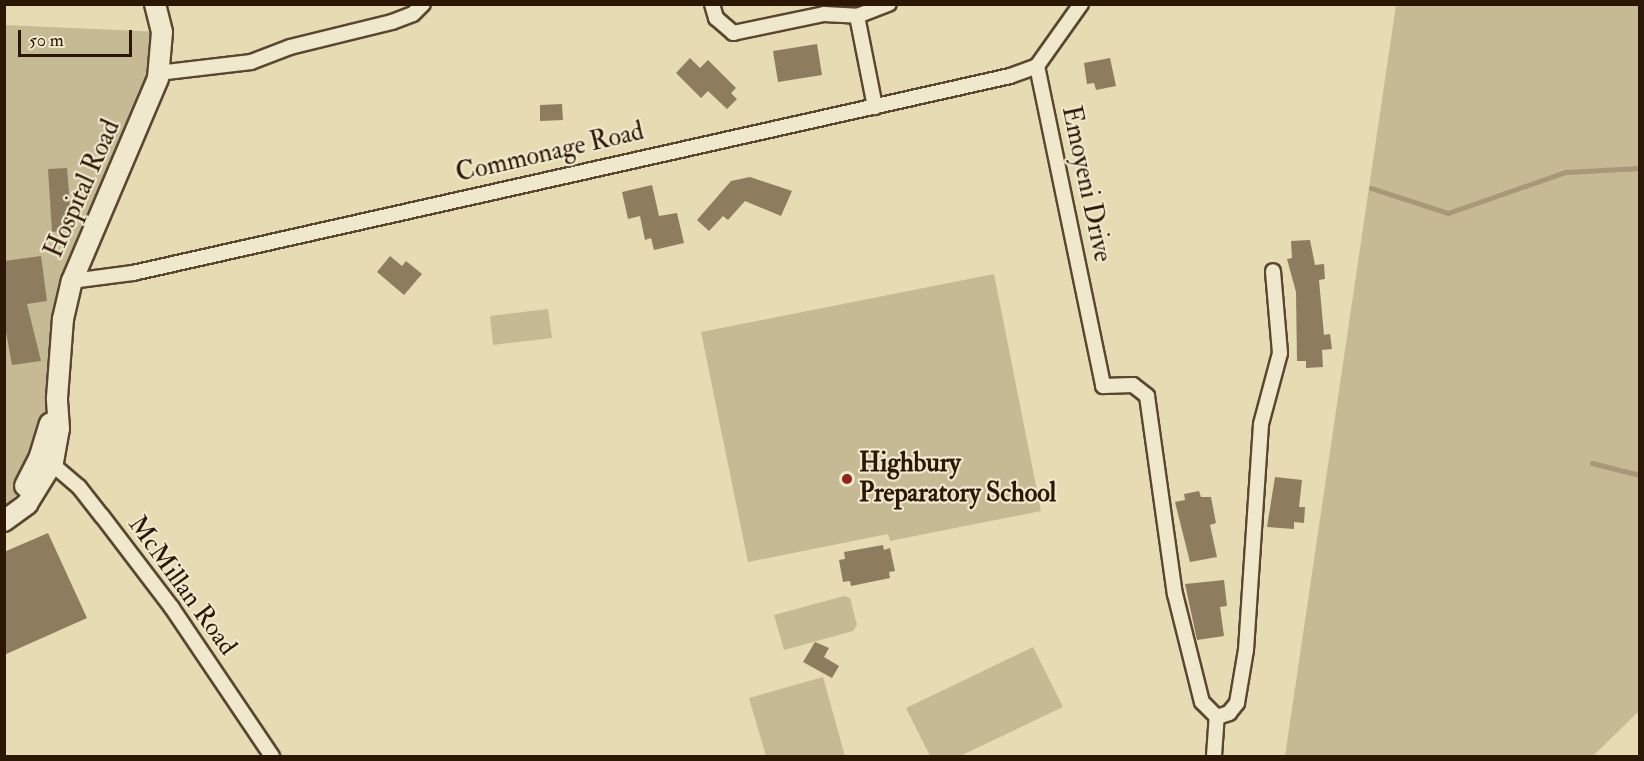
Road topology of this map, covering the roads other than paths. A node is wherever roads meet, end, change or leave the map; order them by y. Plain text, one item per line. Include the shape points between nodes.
1 (155, 4) edge
2 (423, 4) edge
3 (712, 4) edge
4 (889, 4) edge
5 (1081, 4) edge
6 (857, 16) junction
7 (1037, 66) junction
8 (158, 73) junction
9 (875, 107) junction
10 (1273, 271) dead end
11 (72, 281) junction
12 (47, 459) junction
13 (4, 507) edge
14 (4, 521) edge
15 (1217, 717) junction
16 (272, 756) edge
17 (1214, 756) edge

1 - 8 street, Hospital Road via 162,32
2 - 8 street via 413,14 392,22 290,47 251,62
3 - 6 street via 716,18 733,33 824,14
4 - 6 street
5 - 7 street
6 - 9 street
7 - 9 street, Commonage Road via 1010,76
7 - 15 street, Emoyeni Drive via 1102,386 1133,385 1147,396 1165,540 1180,614 1202,702
8 - 11 street, Hospital Road via 144,115
9 - 11 street, Commonage Road via 133,273
10 - 15 street via 1280,353 1261,424 1246,650 1237,703 1229,713
11 - 12 street, Hospital Road via 63,319 57,398
12 - 13 street, Hospital Road
12 - 14 street, Hospital Road via 27,504
12 - 16 street, McMillan Road via 85,494 172,608
15 - 17 street

